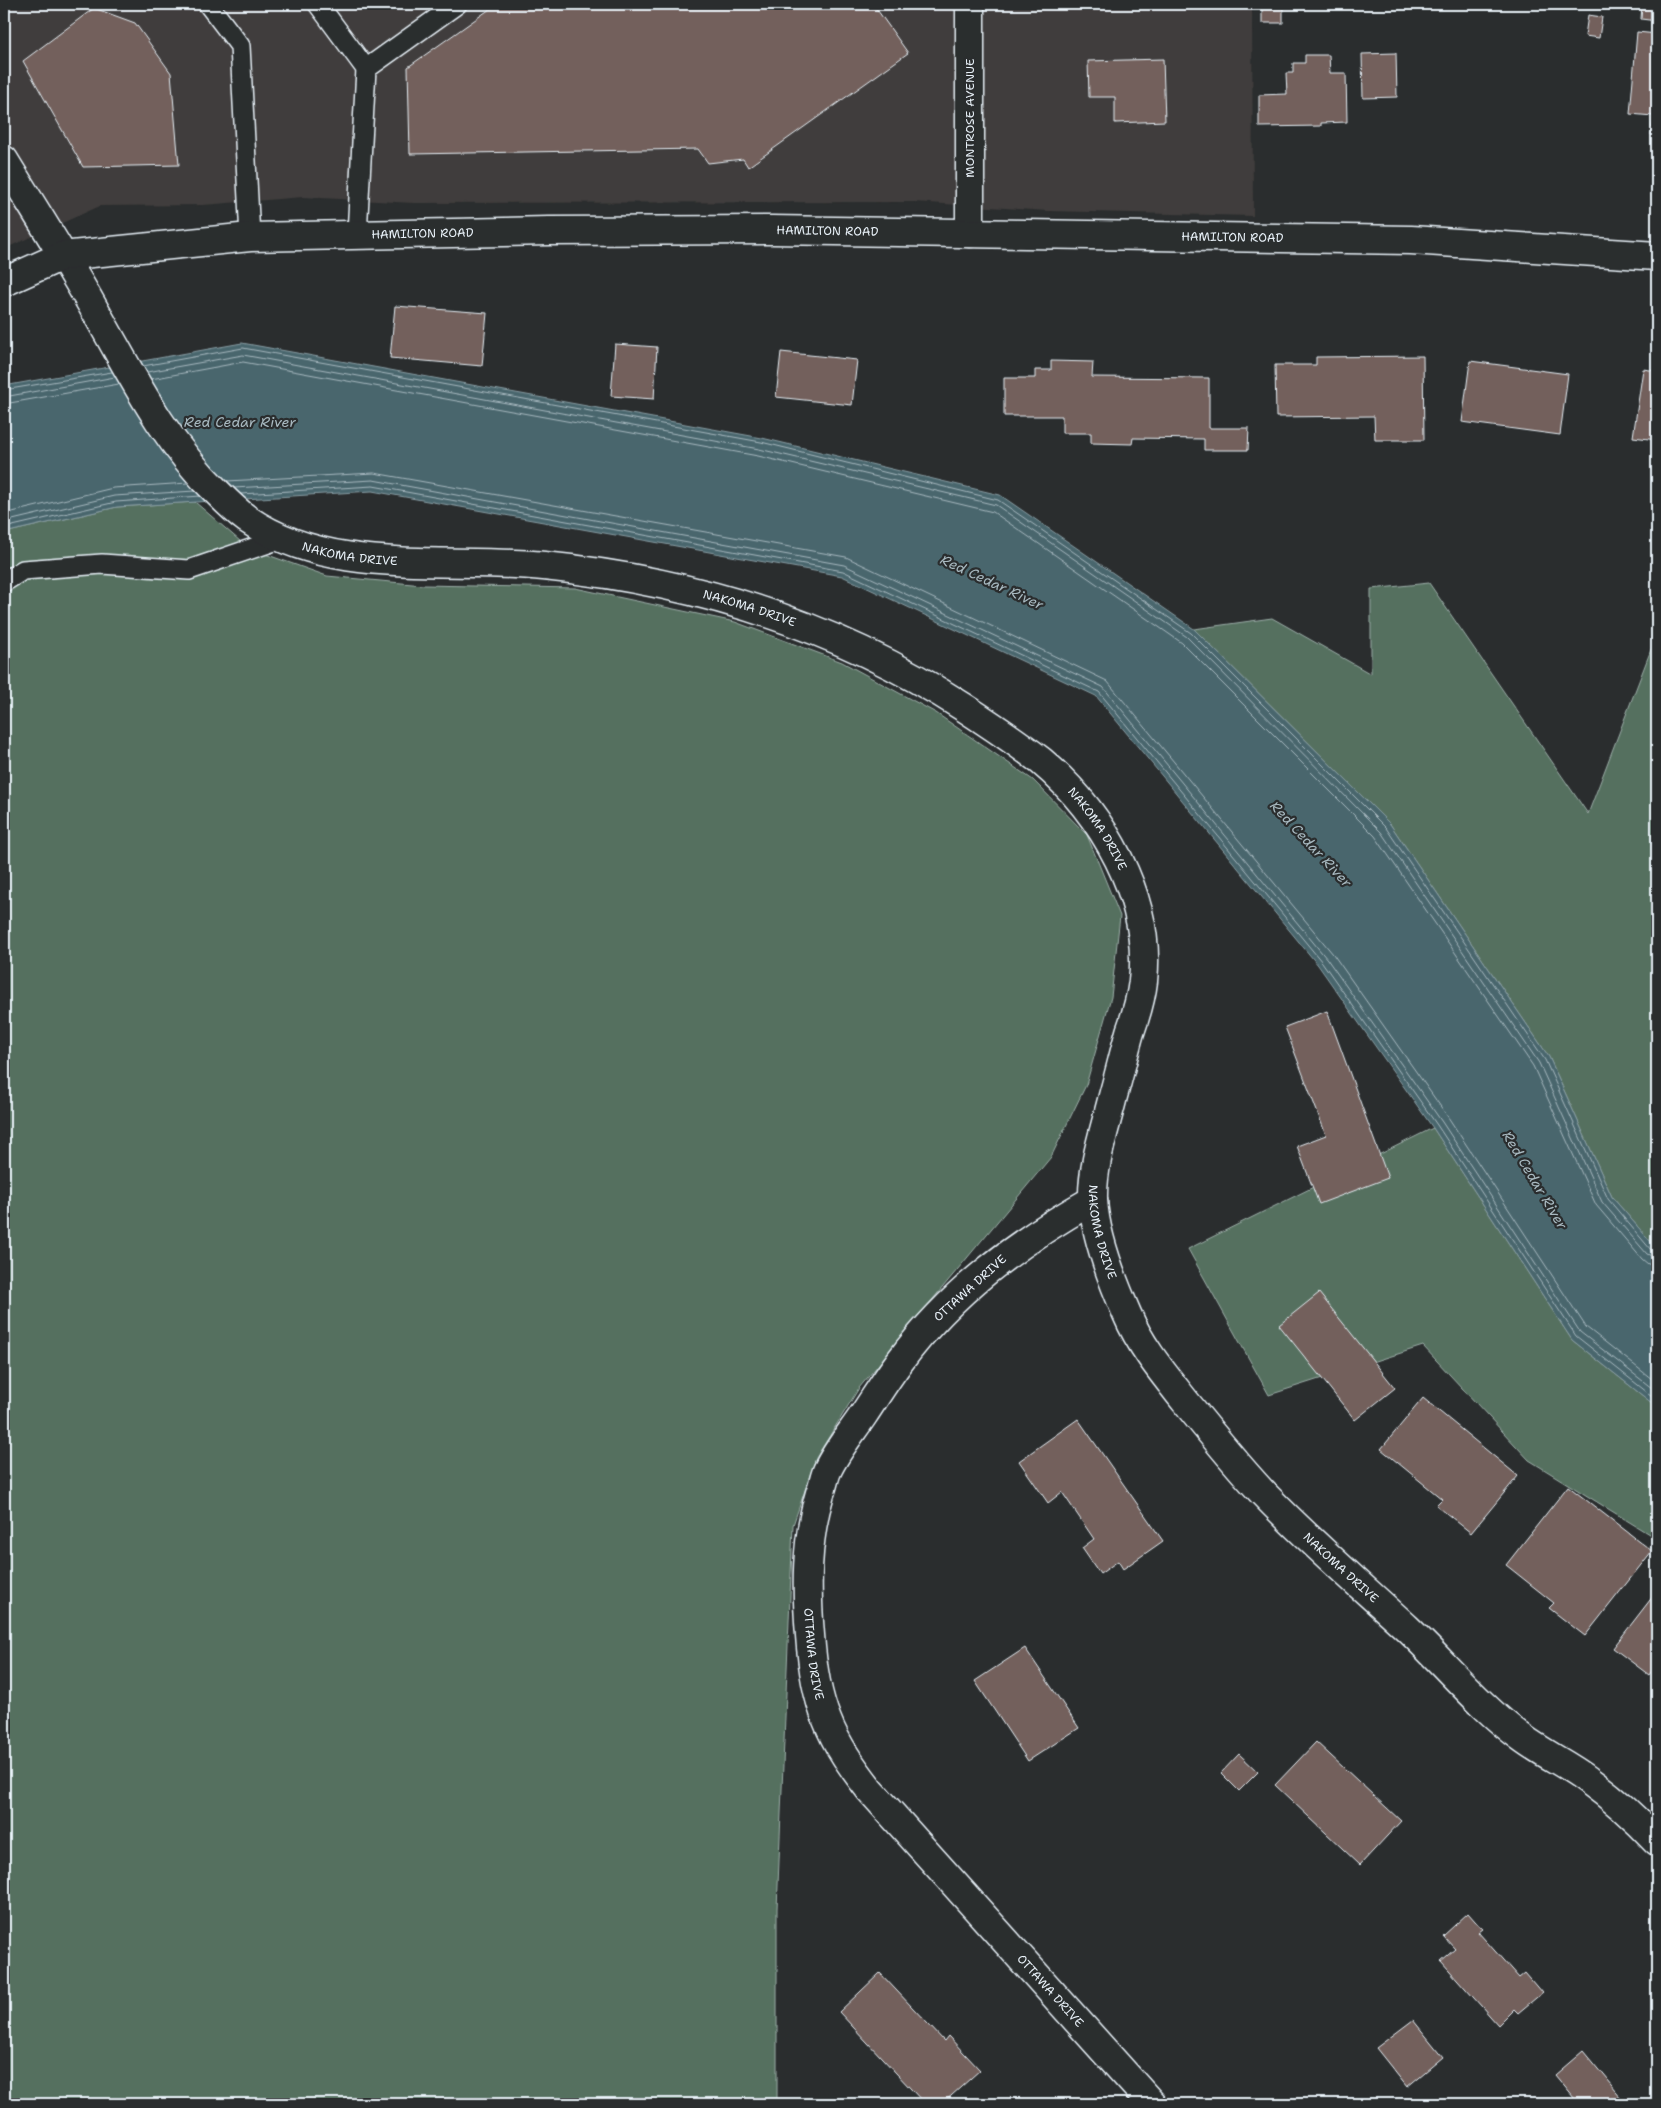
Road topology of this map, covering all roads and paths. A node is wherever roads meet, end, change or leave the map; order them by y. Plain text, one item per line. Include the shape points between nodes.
1 (208, 4) edge
2 (318, 4) edge
3 (457, 4) edge
4 (970, 4) edge
5 (366, 69) junction
6 (4, 160) edge
7 (970, 233) junction
8 (357, 234) junction
9 (250, 237) junction
10 (62, 256) junction
11 (1657, 256) edge
12 (4, 282) edge
13 (283, 538) junction
14 (4, 582) edge
15 (1093, 1200) junction
16 (1657, 1841) edge
17 (1152, 2104) edge

1 - 9 lane via 240,46
2 - 5 lane
3 - 5 lane
4 - 7 street, MONTROSE AVENUE
5 - 8 lane
6 - 10 street, NAKOMA DRIVE
7 - 8 street, HAMILTON ROAD via 588,230
7 - 11 street, HAMILTON ROAD via 1411,240
8 - 9 street, HAMILTON ROAD
9 - 10 street, HAMILTON ROAD
10 - 12 street, HAMILTON ROAD
10 - 13 street, NAKOMA DRIVE via 171,441 196,472 241,515
13 - 14 lane via 189,570 102,564 23,570
13 - 15 street, NAKOMA DRIVE via 314,550 381,559 533,565 587,571 642,579 730,600 808,628 900,670 994,726 1038,759 1088,809 1107,838 1130,889 1143,945 1144,975 1139,1006 1098,1158
15 - 16 street, NAKOMA DRIVE via 1113,1278 1146,1351 1262,1492 1490,1711 1524,1740 1588,1779
15 - 17 street, OTTAWA DRIVE via 1024,1242 981,1275 925,1330 900,1361 827,1471 815,1510 807,1594 812,1665 818,1693 826,1719 853,1768

